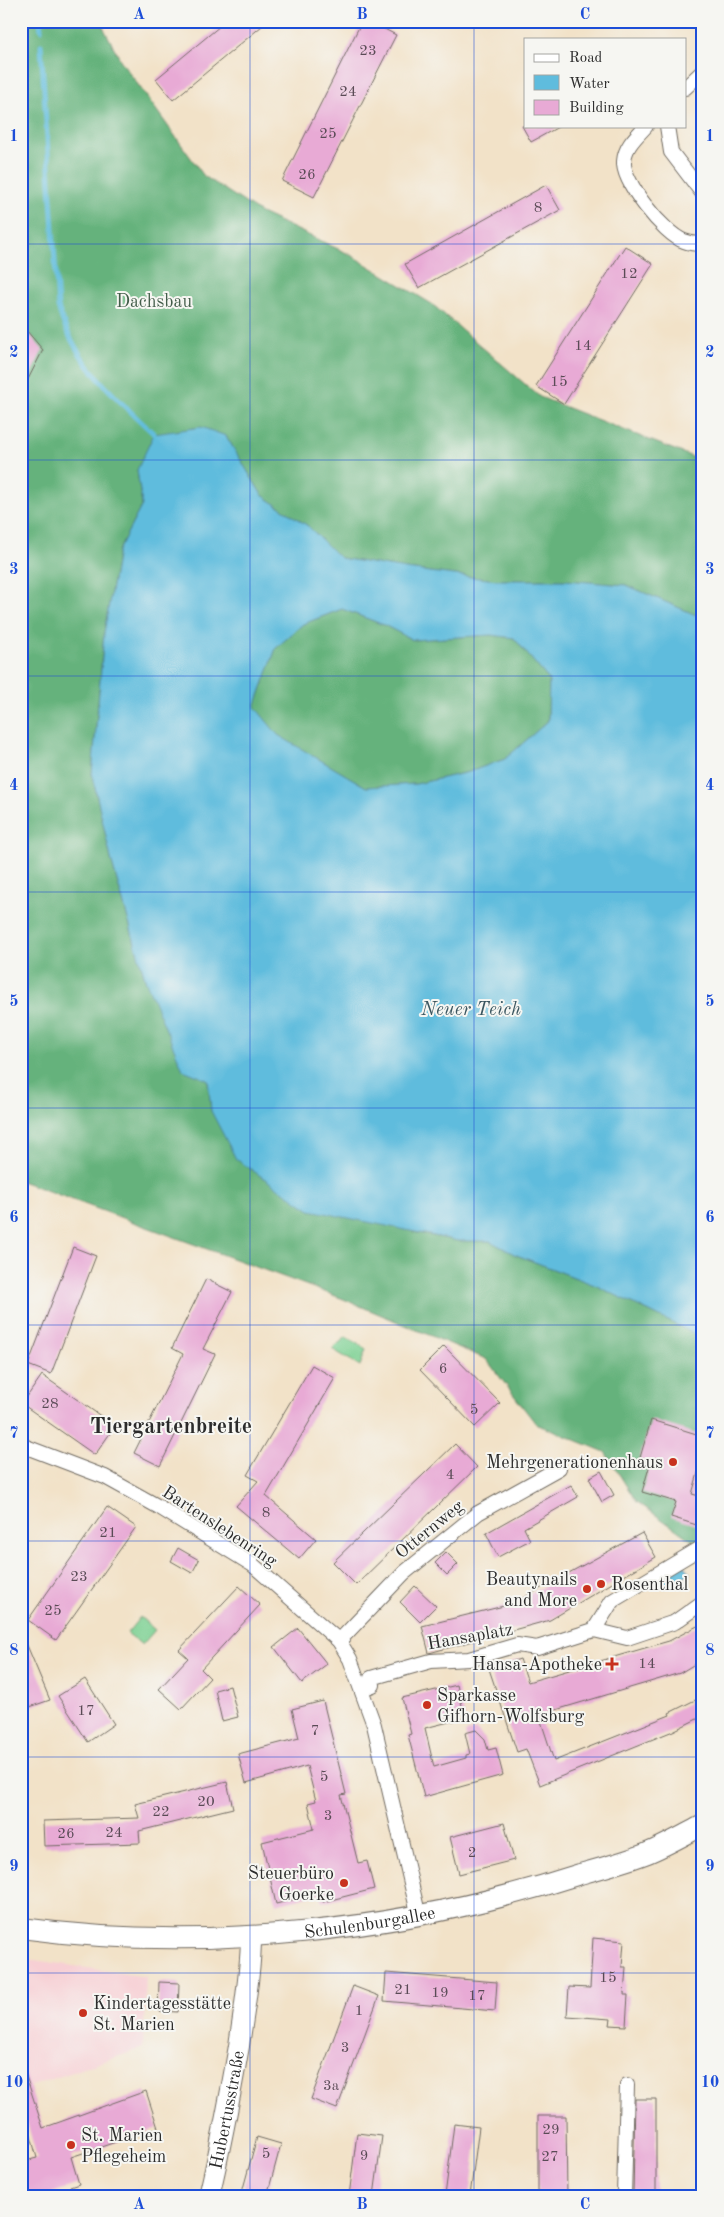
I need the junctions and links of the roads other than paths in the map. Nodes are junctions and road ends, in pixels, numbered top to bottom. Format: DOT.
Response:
graph roads {
  1 [pos="703,71"];
  2 [pos="686,87"];
  3 [pos="644,128"];
  4 [pos="667,128"];
  5 [pos="703,194"];
  6 [pos="703,244"];
  7 [pos="21,1445"];
  8 [pos="559,1468"];
  9 [pos="699,1549"];
  10 [pos="703,1602"];
  11 [pos="594,1630"];
  12 [pos="339,1641"];
  13 [pos="362,1689"];
  14 [pos="703,1825"];
  15 [pos="419,1916"];
  16 [pos="21,1928"];
  17 [pos="251,1936"];
  18 [pos="627,2085"];
  19 [pos="209,2196"];
  20 [pos="624,2196"];
  1 -- 2 [label="street"];
  3 -- 6 [label="street"];
  4 -- 5 [label="street"];
  7 -- 12 [label="street, Bartenslebenring"];
  8 -- 12 [label="street, Otternweg"];
  9 -- 11 [label="street"];
  10 -- 11 [label="street"];
  11 -- 13 [label="street, Hansaplatz"];
  12 -- 13 [label="street, Bartenslebenring"];
  13 -- 15 [label="street, Bartenslebenring"];
  14 -- 15 [label="street, Schulenburgallee"];
  15 -- 17 [label="street, Schulenburgallee"];
  16 -- 17 [label="street, Schulenburgallee"];
  17 -- 19 [label="street, Hubertusstraße"];
  18 -- 20 [label="street"];
}
